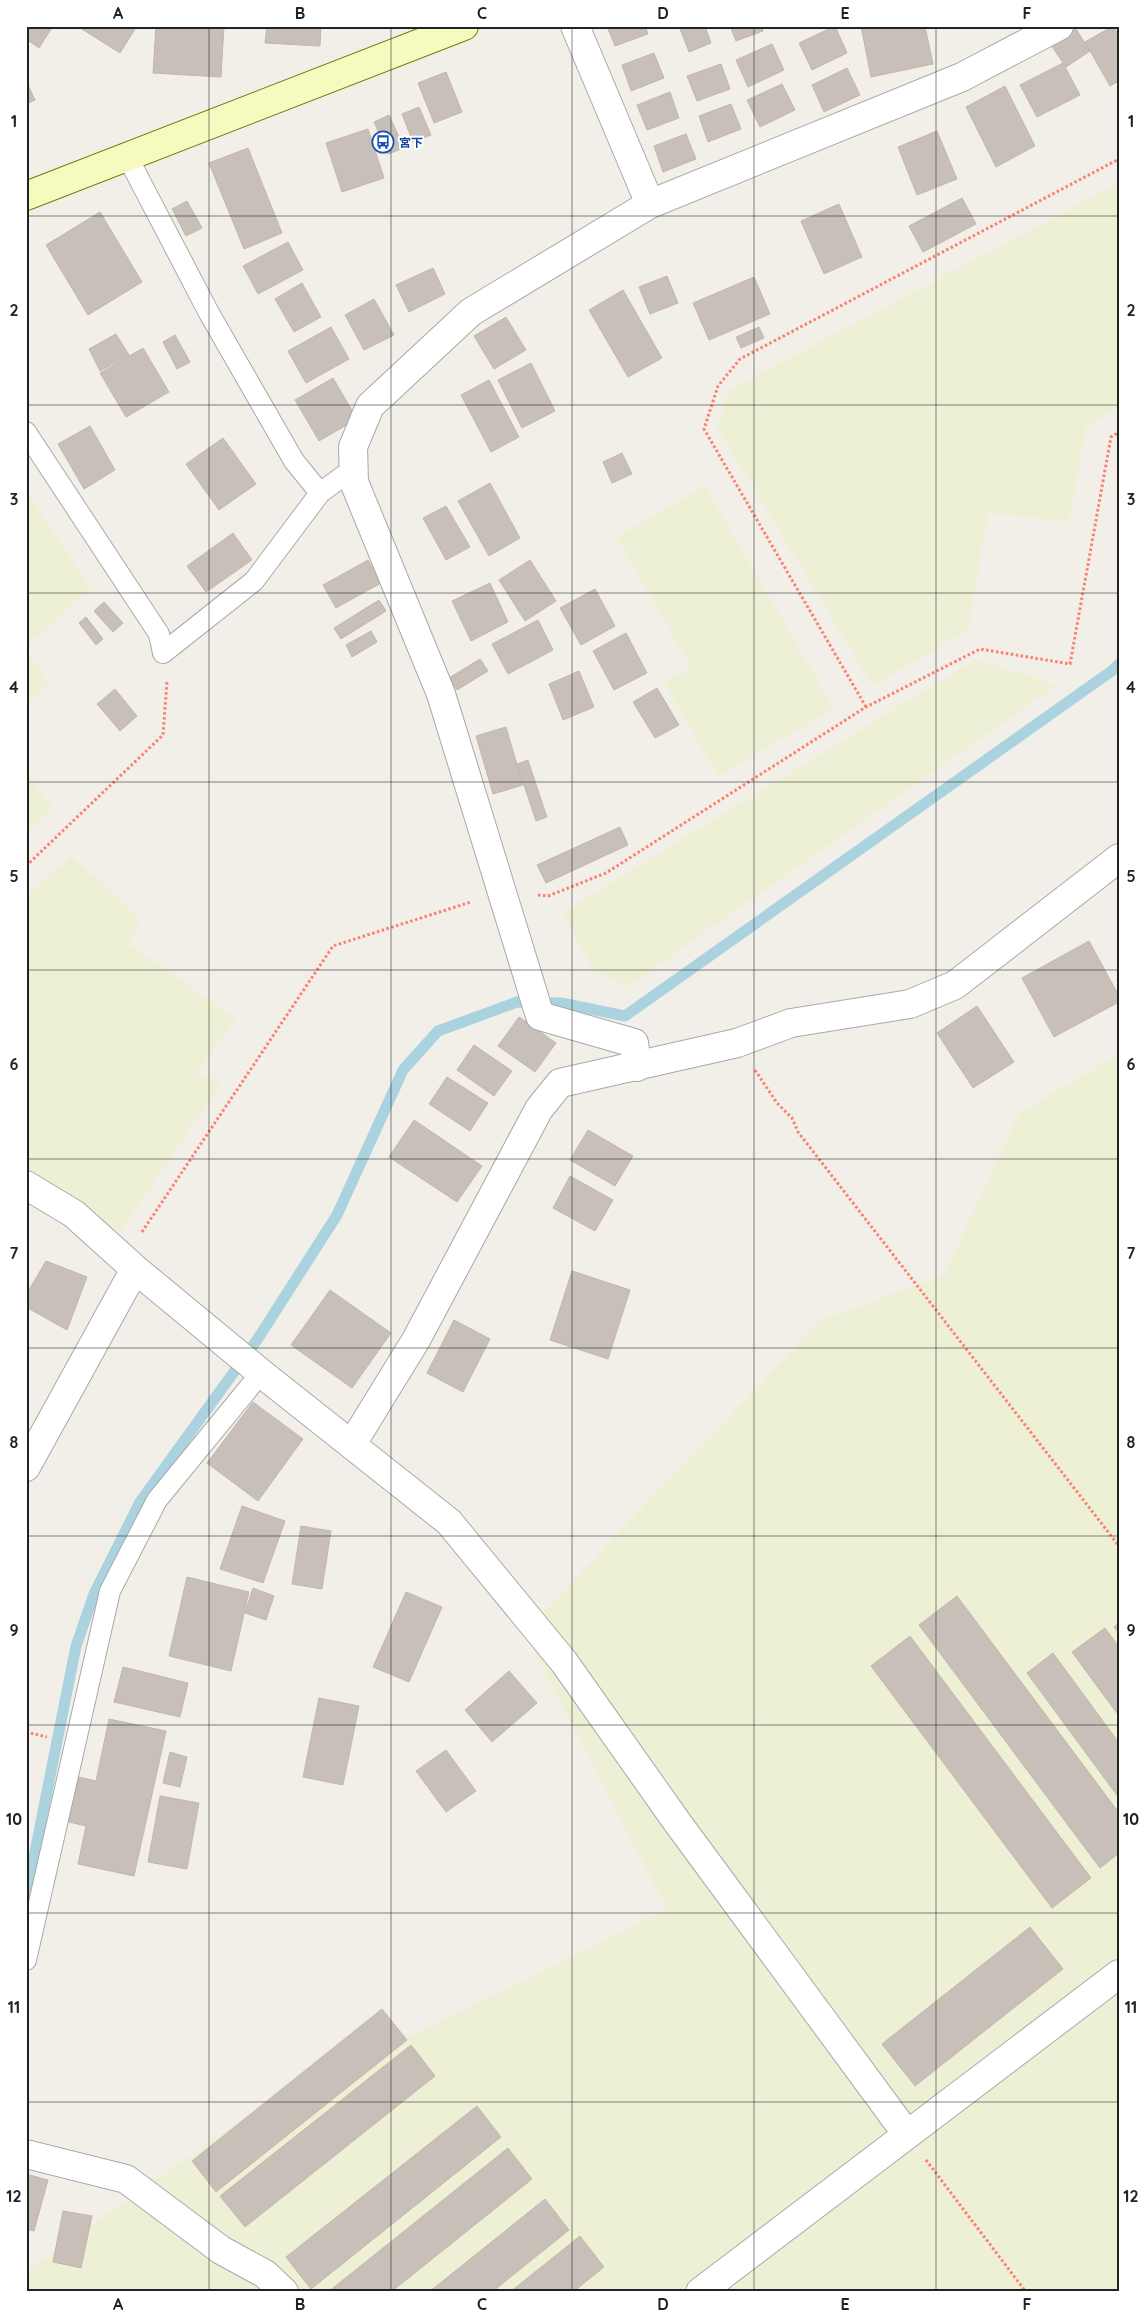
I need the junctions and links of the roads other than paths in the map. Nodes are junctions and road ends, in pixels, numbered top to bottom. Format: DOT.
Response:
graph roads {
  1 [pos="464,26"];
  2 [pos="575,26"];
  3 [pos="1059,26"];
  4 [pos="128,158"];
  5 [pos="26,196"];
  6 [pos="650,204"];
  7 [pos="26,432"];
  8 [pos="354,468"];
  9 [pos="320,493"];
  10 [pos="1119,858"];
  11 [pos="637,1067"];
  12 [pos="26,1185"];
  13 [pos="129,1264"];
  14 [pos="261,1373"];
  15 [pos="352,1444"];
  16 [pos="26,1467"];
  17 [pos="26,1960"];
  18 [pos="1119,1974"];
  19 [pos="906,2133"];
  20 [pos="26,2154"];
  21 [pos="284,2292"];
  22 [pos="700,2292"];
  1 -- 4 [label="street"];
  2 -- 6 [label="street"];
  3 -- 6 [label="street"];
  4 -- 5 [label="street"];
  4 -- 9 [label="lane"];
  6 -- 8 [label="street"];
  7 -- 9 [label="lane"];
  8 -- 9 [label="lane"];
  8 -- 11 [label="street"];
  10 -- 11 [label="street"];
  11 -- 15 [label="street"];
  12 -- 13 [label="street"];
  13 -- 14 [label="street"];
  13 -- 16 [label="street"];
  14 -- 15 [label="street"];
  14 -- 17 [label="lane"];
  15 -- 19 [label="street"];
  18 -- 19 [label="street"];
  19 -- 22 [label="street"];
  20 -- 21 [label="street"];
}
